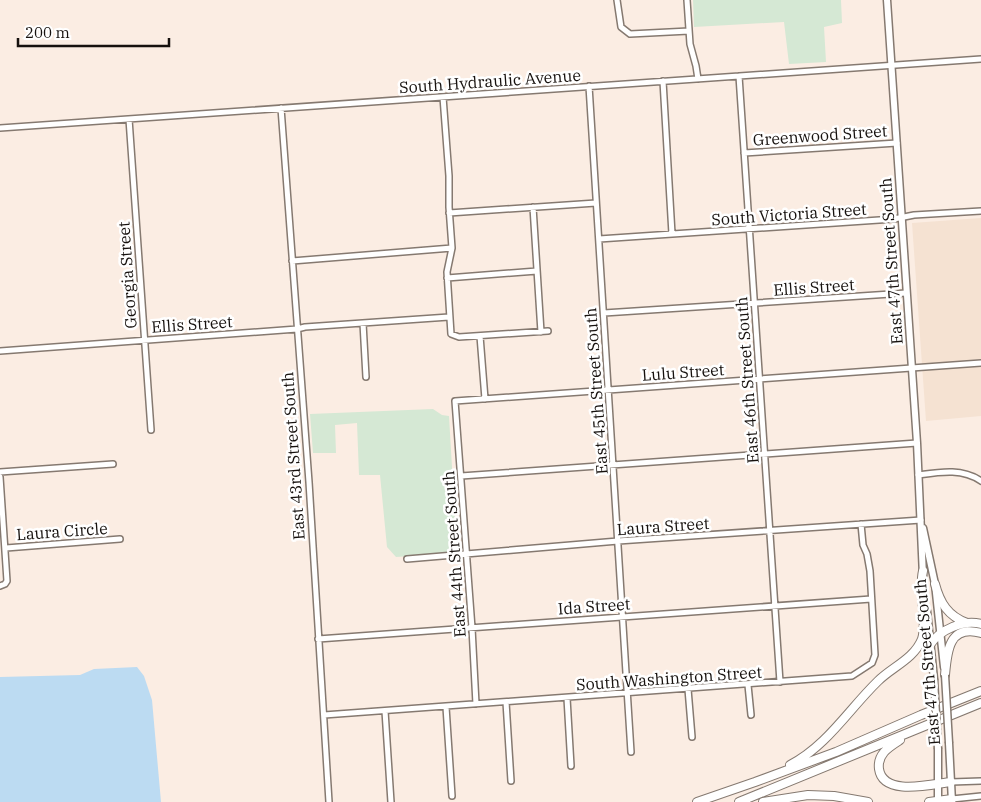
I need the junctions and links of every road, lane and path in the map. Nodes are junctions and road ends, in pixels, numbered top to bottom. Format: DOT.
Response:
graph roads {
  1 [pos="617,0"];
  2 [pos="686,0"];
  3 [pos="887,0"];
  4 [pos="689,32"];
  5 [pos="981,59"];
  6 [pos="891,65"];
  7 [pos="739,76"];
  8 [pos="698,79"];
  9 [pos="663,81"];
  10 [pos="589,86"];
  11 [pos="443,98"];
  12 [pos="281,108"];
  13 [pos="128,119"];
  14 [pos="0,128"];
  15 [pos="896,143"];
  16 [pos="744,153"];
  17 [pos="596,203"];
  18 [pos="533,208"];
  19 [pos="981,211"];
  20 [pos="449,213"];
  21 [pos="901,217"];
  22 [pos="750,229"];
  23 [pos="672,234"];
  24 [pos="599,239"];
  25 [pos="452,248"];
  26 [pos="292,261"];
  27 [pos="538,271"];
  28 [pos="447,278"];
  29 [pos="906,293"];
  30 [pos="755,303"];
  31 [pos="604,313"];
  32 [pos="449,316"];
  33 [pos="363,323"];
  34 [pos="297,330"];
  35 [pos="548,331"];
  36 [pos="541,332"];
  37 [pos="480,336"];
  38 [pos="144,340"];
  39 [pos="0,351"];
  40 [pos="981,363"];
  41 [pos="912,368"];
  42 [pos="366,377"];
  43 [pos="760,379"];
  44 [pos="609,390"];
  45 [pos="484,399"];
  46 [pos="455,401"];
  47 [pos="151,430"];
  48 [pos="917,443"];
  49 [pos="765,455"];
  50 [pos="113,464"];
  51 [pos="614,466"];
  52 [pos="0,472"];
  53 [pos="918,475"];
  54 [pos="461,476"];
  55 [pos="0,477"];
  56 [pos="981,481"];
  57 [pos="921,520"];
  58 [pos="861,524"];
  59 [pos="770,531"];
  60 [pos="120,539"];
  61 [pos="618,541"];
  62 [pos="6,548"];
  63 [pos="467,554"];
  64 [pos="407,559"];
  65 [pos="923,571"];
  66 [pos="935,584"];
  67 [pos="2,585"];
  68 [pos="871,598"];
  69 [pos="775,606"];
  70 [pos="623,617"];
  71 [pos="967,623"];
  72 [pos="981,624"];
  73 [pos="472,628"];
  74 [pos="940,633"];
  75 [pos="981,634"];
  76 [pos="318,639"];
  77 [pos="930,645"];
  78 [pos="945,675"];
  79 [pos="780,682"];
  80 [pos="748,684"];
  81 [pos="981,685"];
  82 [pos="688,689"];
  83 [pos="981,691"];
  84 [pos="628,693"];
  85 [pos="567,698"];
  86 [pos="958,701"];
  87 [pos="506,702"];
  88 [pos="981,703"];
  89 [pos="476,704"];
  90 [pos="446,707"];
  91 [pos="385,711"];
  92 [pos="324,715"];
  93 [pos="751,715"];
  94 [pos="909,732"];
  95 [pos="692,737"];
  96 [pos="631,752"];
  97 [pos="571,766"];
  98 [pos="511,781"];
  99 [pos="981,781"];
  100 [pos="755,782"];
  101 [pos="951,782"];
  102 [pos="938,784"];
  103 [pos="452,796"];
  104 [pos="981,796"];
  105 [pos="938,801"];
  106 [pos="952,801"];
  107 [pos="328,802"];
  108 [pos="391,802"];
  109 [pos="697,802"];
  110 [pos="739,802"];
  111 [pos="764,802"];
  112 [pos="868,802"];
  113 [pos="929,802"];
  1 -- 4 [label="street"];
  2 -- 4 [label="street"];
  3 -- 6 [label="main road, East 47th Street South"];
  4 -- 8 [label="street"];
  5 -- 6 [label="street, South Hydraulic Avenue"];
  6 -- 7 [label="street, South Hydraulic Avenue"];
  6 -- 15 [label="main road, East 47th Street South"];
  7 -- 8 [label="street, South Hydraulic Avenue"];
  7 -- 16 [label="street, East 46th Street South"];
  8 -- 9 [label="street, South Hydraulic Avenue"];
  9 -- 10 [label="street, South Hydraulic Avenue"];
  9 -- 23 [label="street"];
  10 -- 11 [label="street, South Hydraulic Avenue"];
  10 -- 17 [label="street, East 45th Street South"];
  11 -- 12 [label="street, South Hydraulic Avenue"];
  11 -- 20 [label="street"];
  12 -- 13 [label="street, South Hydraulic Avenue"];
  12 -- 26 [label="street, East 43rd Street South"];
  13 -- 14 [label="street, South Hydraulic Avenue"];
  13 -- 38 [label="street, Georgia Street"];
  15 -- 16 [label="street, Greenwood Street"];
  15 -- 21 [label="main road, East 47th Street South"];
  16 -- 22 [label="street, East 46th Street South"];
  17 -- 18 [label="street"];
  17 -- 24 [label="street, East 45th Street South"];
  18 -- 20 [label="street"];
  18 -- 27 [label="street"];
  19 -- 21 [label="street, South Victoria Street"];
  20 -- 25 [label="street"];
  21 -- 22 [label="street, South Victoria Street"];
  21 -- 29 [label="main road, East 47th Street South"];
  22 -- 23 [label="street, South Victoria Street"];
  22 -- 30 [label="street, East 46th Street South"];
  23 -- 24 [label="street, South Victoria Street"];
  24 -- 31 [label="street, East 45th Street South"];
  25 -- 26 [label="street"];
  25 -- 28 [label="street"];
  26 -- 34 [label="street, East 43rd Street South"];
  27 -- 28 [label="street"];
  27 -- 36 [label="street"];
  28 -- 32 [label="street"];
  29 -- 30 [label="street, Ellis Street"];
  29 -- 41 [label="main road, East 47th Street South"];
  30 -- 31 [label="street, Ellis Street"];
  30 -- 43 [label="street, East 46th Street South"];
  31 -- 44 [label="street, East 45th Street South"];
  32 -- 33 [label="street, Ellis Street"];
  32 -- 37 [label="street"];
  33 -- 34 [label="street, Ellis Street"];
  33 -- 42 [label="street"];
  34 -- 38 [label="street, Ellis Street"];
  34 -- 76 [label="street, East 43rd Street South"];
  35 -- 36 [label="street"];
  36 -- 37 [label="street"];
  37 -- 45 [label="street"];
  38 -- 39 [label="street, Ellis Street"];
  38 -- 47 [label="street, Georgia Street"];
  40 -- 41 [label="street, Lulu Street"];
  41 -- 43 [label="street, Lulu Street"];
  41 -- 48 [label="main road, East 47th Street South"];
  43 -- 44 [label="street, Lulu Street"];
  43 -- 49 [label="street, East 46th Street South"];
  44 -- 45 [label="street, Lulu Street"];
  44 -- 51 [label="street, East 45th Street South"];
  45 -- 46 [label="street, Lulu Street"];
  46 -- 54 [label="street, East 44th Street South"];
  48 -- 49 [label="street"];
  48 -- 53 [label="main road, East 47th Street South"];
  49 -- 51 [label="street"];
  49 -- 59 [label="street, East 46th Street South"];
  50 -- 52 [label="street"];
  51 -- 54 [label="street"];
  51 -- 61 [label="street, East 45th Street South"];
  53 -- 56 [label="street"];
  53 -- 57 [label="main road, East 47th Street South"];
  54 -- 63 [label="street, East 44th Street South"];
  55 -- 62 [label="street"];
  57 -- 58 [label="street, Laura Street"];
  57 -- 65 [label="main road, East 47th Street South"];
  57 -- 66 [label="main road, East 47th Street South"];
  58 -- 59 [label="street, Laura Street"];
  58 -- 68 [label="street, South Washington Street"];
  59 -- 61 [label="street, Laura Street"];
  59 -- 69 [label="street, East 46th Street South"];
  60 -- 62 [label="street, Laura Circle"];
  61 -- 63 [label="street, Laura Street"];
  61 -- 70 [label="street, East 45th Street South"];
  62 -- 67 [label="street"];
  63 -- 64 [label="street, Laura Street"];
  63 -- 73 [label="street, East 44th Street South"];
  65 -- 77 [label="main road, East 47th Street South"];
  65 -- 100 [label="highway"];
  66 -- 71 [label="highway"];
  66 -- 74 [label="main road, East 47th Street South"];
  68 -- 69 [label="street, Ida Street"];
  68 -- 79 [label="street, South Washington Street"];
  69 -- 70 [label="street, Ida Street"];
  69 -- 79 [label="street, East 46th Street South"];
  70 -- 73 [label="street, Ida Street"];
  70 -- 84 [label="street, East 45th Street South"];
  71 -- 72 [label="highway"];
  71 -- 74 [label="highway"];
  73 -- 76 [label="street, Ida Street"];
  73 -- 89 [label="street, East 44th Street South"];
  74 -- 77 [label="highway"];
  74 -- 78 [label="main road, East 47th Street South"];
  75 -- 78 [label="highway"];
  76 -- 92 [label="street, East 43rd Street South"];
  77 -- 102 [label="main road, East 47th Street South, bridge"];
  78 -- 101 [label="main road, East 47th Street South, bridge"];
  79 -- 80 [label="street, South Washington Street"];
  80 -- 82 [label="street, South Washington Street"];
  80 -- 93 [label="street"];
  81 -- 86 [label="highway"];
  82 -- 84 [label="street, South Washington Street"];
  82 -- 95 [label="street"];
  83 -- 86 [label="highway"];
  84 -- 85 [label="street, South Washington Street"];
  84 -- 96 [label="street, East 45th Street South"];
  85 -- 87 [label="street, South Washington Street"];
  85 -- 97 [label="street"];
  86 -- 100 [label="highway"];
  87 -- 89 [label="street, South Washington Street"];
  87 -- 98 [label="street"];
  88 -- 94 [label="highway"];
  89 -- 90 [label="street, South Washington Street"];
  90 -- 91 [label="street, South Washington Street"];
  90 -- 103 [label="street"];
  91 -- 92 [label="street, South Washington Street"];
  91 -- 108 [label="street"];
  92 -- 107 [label="street, East 43rd Street South"];
  94 -- 102 [label="highway"];
  94 -- 110 [label="highway"];
  99 -- 101 [label="street"];
  100 -- 109 [label="highway"];
  101 -- 102 [label="highway"];
  101 -- 106 [label="main road, East 47th Street South"];
  102 -- 105 [label="main road, East 47th Street South"];
  104 -- 106 [label="street"];
  105 -- 106 [label="highway"];
  105 -- 113 [label="highway"];
  111 -- 112 [label="highway"];
}
